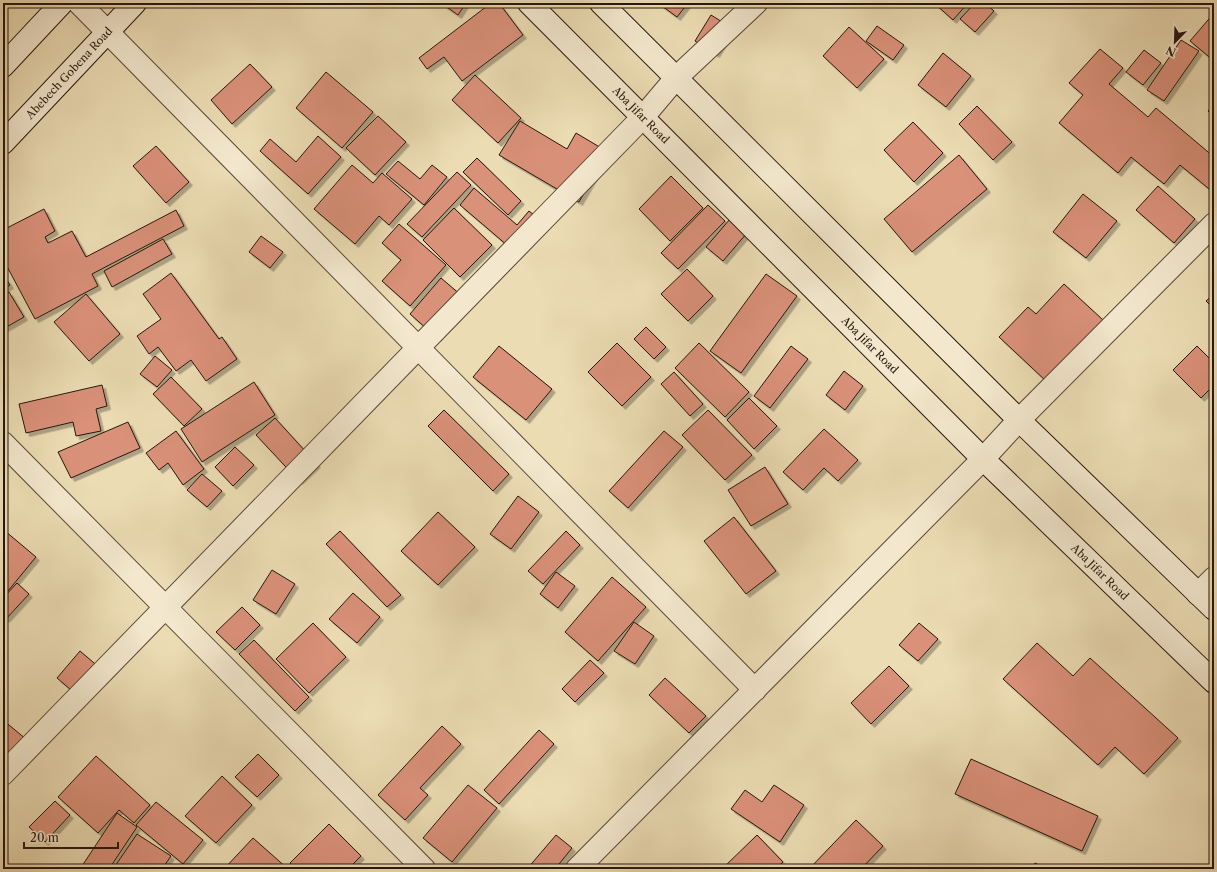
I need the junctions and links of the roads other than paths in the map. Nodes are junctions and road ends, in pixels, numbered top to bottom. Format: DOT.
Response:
graph roads {
  1 [pos="62,3"];
  2 [pos="79,3"];
  3 [pos="135,3"];
  4 [pos="529,3"];
  5 [pos="602,3"];
  6 [pos="756,3"];
  7 [pos="108,32"];
  8 [pos="3,66"];
  9 [pos="676,78"];
  10 [pos="643,117"];
  11 [pos="3,143"];
  12 [pos="1214,224"];
  13 [pos="418,348"];
  14 [pos="1019,420"];
  15 [pos="3,443"];
  16 [pos="983,459"];
  17 [pos="1214,578"];
  18 [pos="1198,594"];
  19 [pos="165,607"];
  20 [pos="1214,609"];
  21 [pos="1214,682"];
  22 [pos="755,690"];
  23 [pos="3,774"];
  24 [pos="424,869"];
  25 [pos="578,869"];
  1 -- 8 [label="street"];
  2 -- 7 [label="street"];
  3 -- 7 [label="street, Abebech Gobena Road"];
  4 -- 10 [label="street, Aba Jifar Road"];
  5 -- 9 [label="street"];
  6 -- 9 [label="street"];
  7 -- 11 [label="street, Abebech Gobena Road"];
  7 -- 13 [label="street"];
  9 -- 10 [label="street"];
  9 -- 14 [label="street"];
  10 -- 13 [label="street"];
  10 -- 16 [label="street, Aba Jifar Road"];
  12 -- 14 [label="street"];
  13 -- 19 [label="street"];
  13 -- 22 [label="street"];
  14 -- 16 [label="street"];
  14 -- 18 [label="street"];
  15 -- 19 [label="street"];
  16 -- 21 [label="street, Aba Jifar Road"];
  16 -- 22 [label="street"];
  17 -- 18 [label="street"];
  18 -- 20 [label="street"];
  19 -- 23 [label="street"];
  19 -- 24 [label="street"];
  22 -- 25 [label="street"];
}
